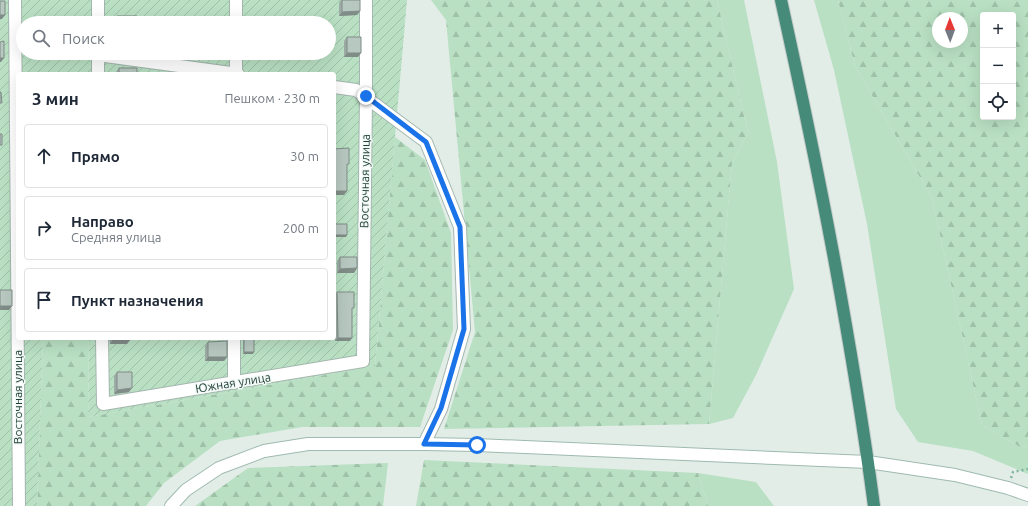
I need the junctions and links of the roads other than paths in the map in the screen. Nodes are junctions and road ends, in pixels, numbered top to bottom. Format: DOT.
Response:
graph roads {
  1 [pos="15,0"];
  2 [pos="98,0"];
  3 [pos="236,0"];
  4 [pos="366,0"];
  5 [pos="781,0"];
  6 [pos="98,16"];
  7 [pos="236,16"];
  8 [pos="98,60"];
  9 [pos="140,60"];
  10 [pos="236,60"];
  11 [pos="98,72"];
  12 [pos="223,72"];
  13 [pos="237,72"];
  14 [pos="336,87"];
  15 [pos="366,96"];
  16 [pos="16,126"];
  17 [pos="18,340"];
  18 [pos="102,340"];
  19 [pos="234,340"];
  20 [pos="363,361"];
  21 [pos="234,383"];
  22 [pos="424,444"];
  23 [pos="868,462"];
  24 [pos="1028,495"];
  25 [pos="19,506"];
  26 [pos="171,506"];
  27 [pos="874,506"];
  1 -- 16 [label="street, Восточная улица"];
  2 -- 6 [label="street"];
  3 -- 7 [label="street"];
  4 -- 15 [label="street, Восточная улица"];
  5 -- 23 [label="highway"];
  8 -- 11 [label="street"];
  9 -- 12 [label="street"];
  10 -- 13 [label="street"];
  14 -- 15 [label="street"];
  15 -- 20 [label="street, Восточная улица"];
  15 -- 22 [label="street"];
  17 -- 25 [label="street, Восточная улица"];
  18 -- 21 [label="street, Южная улица"];
  19 -- 21 [label="street"];
  20 -- 21 [label="street, Южная улица"];
  22 -- 23 [label="street"];
  22 -- 26 [label="street"];
  23 -- 24 [label="street"];
  23 -- 27 [label="highway"];
}
